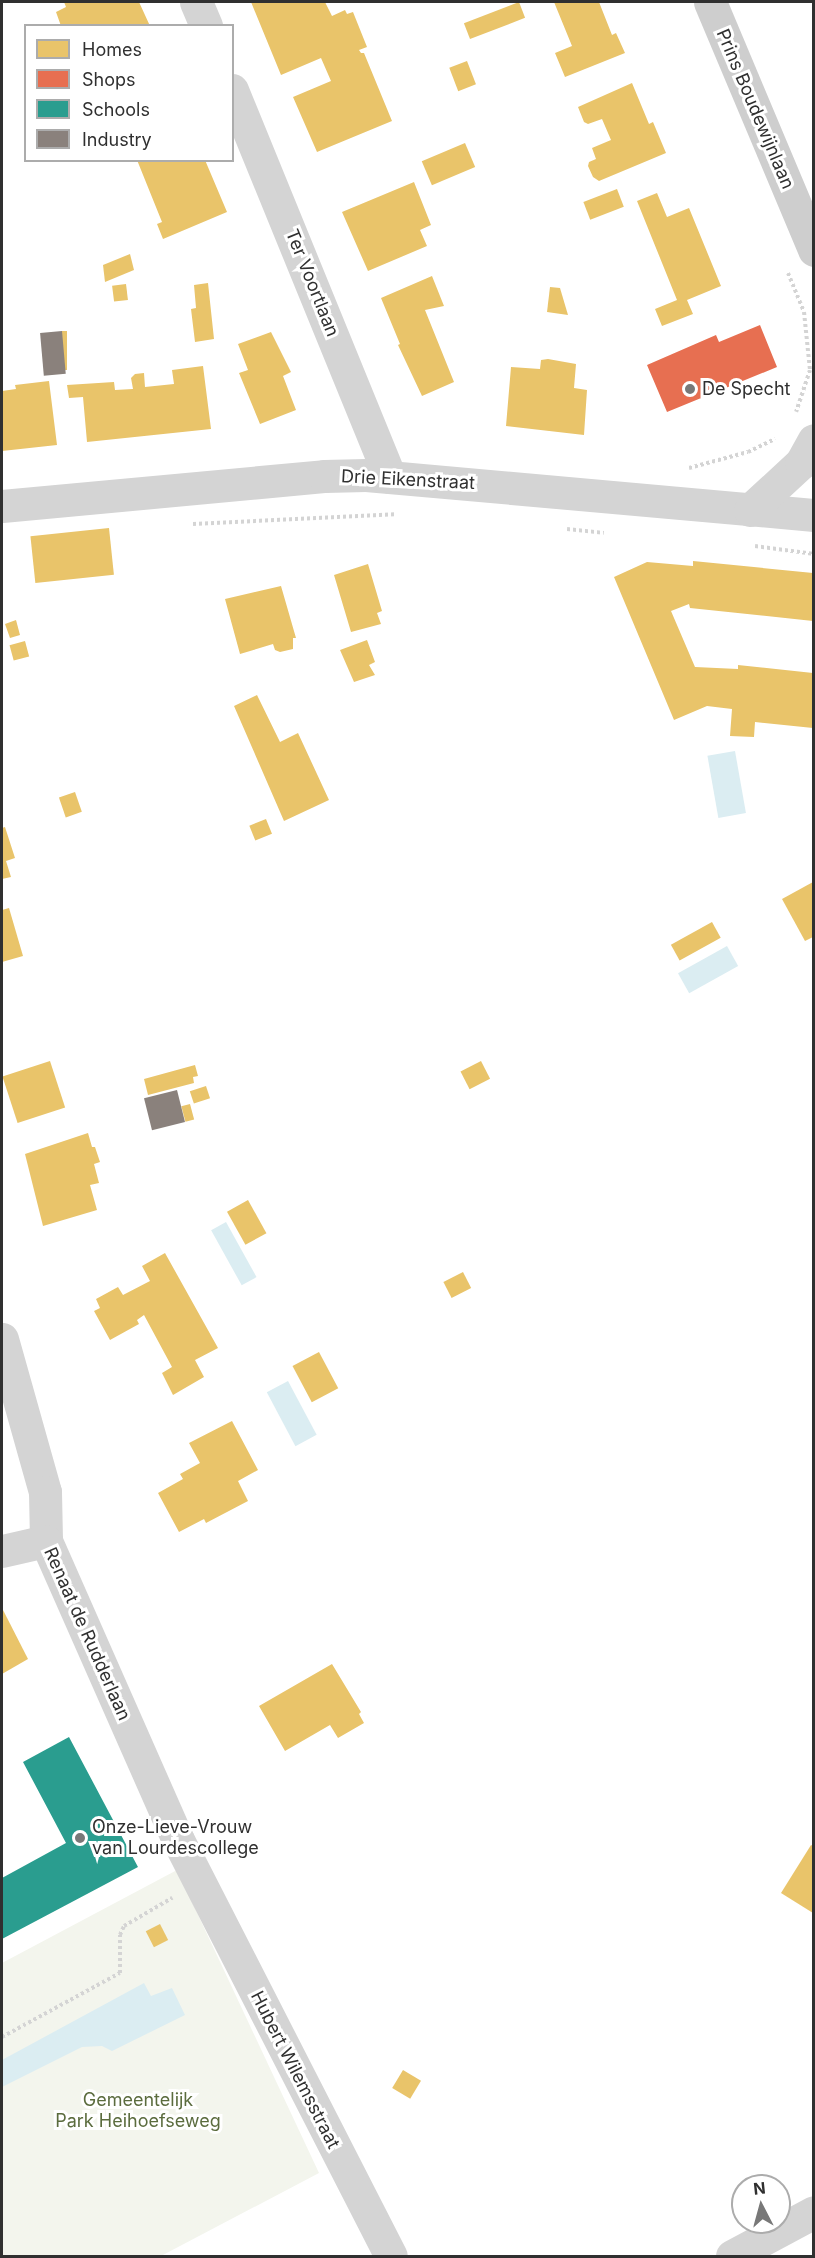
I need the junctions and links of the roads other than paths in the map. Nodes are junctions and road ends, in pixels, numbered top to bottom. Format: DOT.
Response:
graph roads {
  1 [pos="196,2"];
  2 [pos="710,2"];
  3 [pos="205,24"];
  4 [pos="234,95"];
  5 [pos="813,250"];
  6 [pos="803,439"];
  7 [pos="390,477"];
  8 [pos="2,506"];
  9 [pos="750,510"];
  10 [pos="813,515"];
  11 [pos="2,1339"];
  12 [pos="46,1541"];
  13 [pos="2,1551"];
  14 [pos="199,1883"];
  15 [pos="813,2212"];
  16 [pos="391,2256"];
  17 [pos="732,2256"];
  1 -- 3 [label="street"];
  2 -- 5 [label="main road, Prins Boudewijnlaan"];
  4 -- 7 [label="street, Ter Voortlaan"];
  6 -- 9 [label="street"];
  7 -- 8 [label="street, Drie Eikenstraat"];
  7 -- 9 [label="street, Drie Eikenstraat"];
  9 -- 10 [label="street, Drie Eikenstraat"];
  11 -- 12 [label="street, Renaat de Rudderlaan"];
  12 -- 13 [label="street"];
  12 -- 14 [label="street, Renaat de Rudderlaan"];
  14 -- 16 [label="street, Hubert Wilemsstraat"];
  15 -- 17 [label="street"];
}
